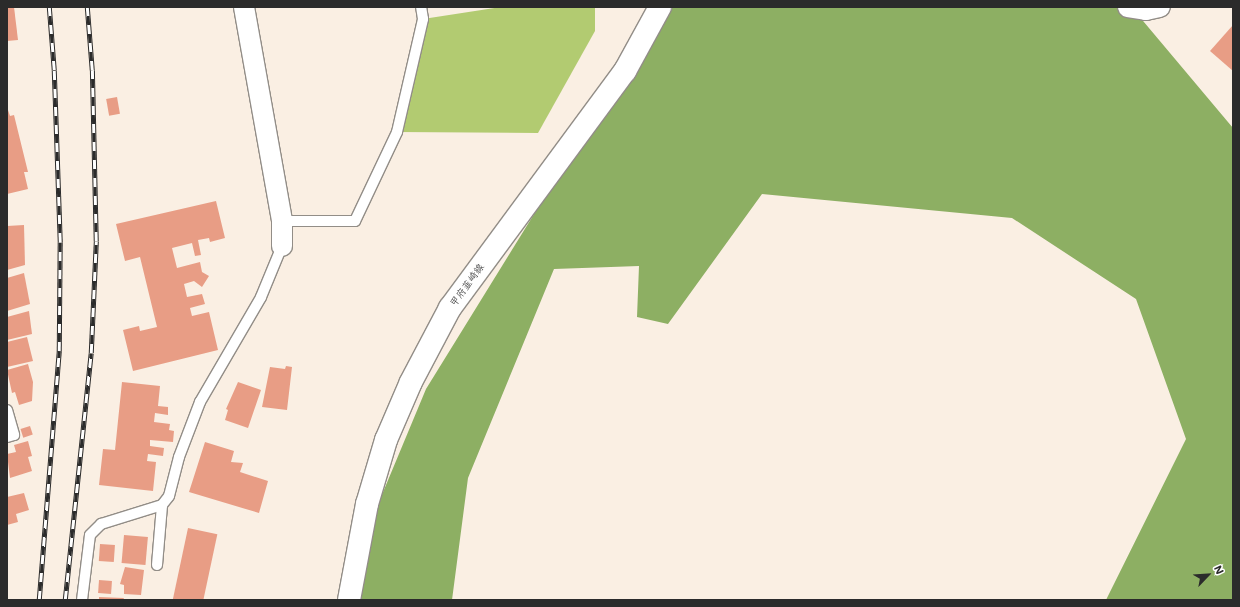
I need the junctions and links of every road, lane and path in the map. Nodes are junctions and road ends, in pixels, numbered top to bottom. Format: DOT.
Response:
graph roads {
  1 [pos="244,7"];
  2 [pos="421,7"];
  3 [pos="660,7"];
  4 [pos="1128,7"];
  5 [pos="1160,7"];
  6 [pos="282,220"];
  7 [pos="282,246"];
  8 [pos="7,410"];
  9 [pos="7,437"];
  10 [pos="162,505"];
  11 [pos="157,565"];
  12 [pos="82,600"];
  13 [pos="349,600"];
  1 -- 6 [label="street"];
  2 -- 6 [label="lane"];
  3 -- 13 [label="main road, 甲府韮崎線"];
  4 -- 5 [label="street"];
  6 -- 7 [label="street"];
  7 -- 10 [label="lane"];
  8 -- 9 [label="lane"];
  10 -- 11 [label="lane"];
  10 -- 12 [label="lane"];
}
